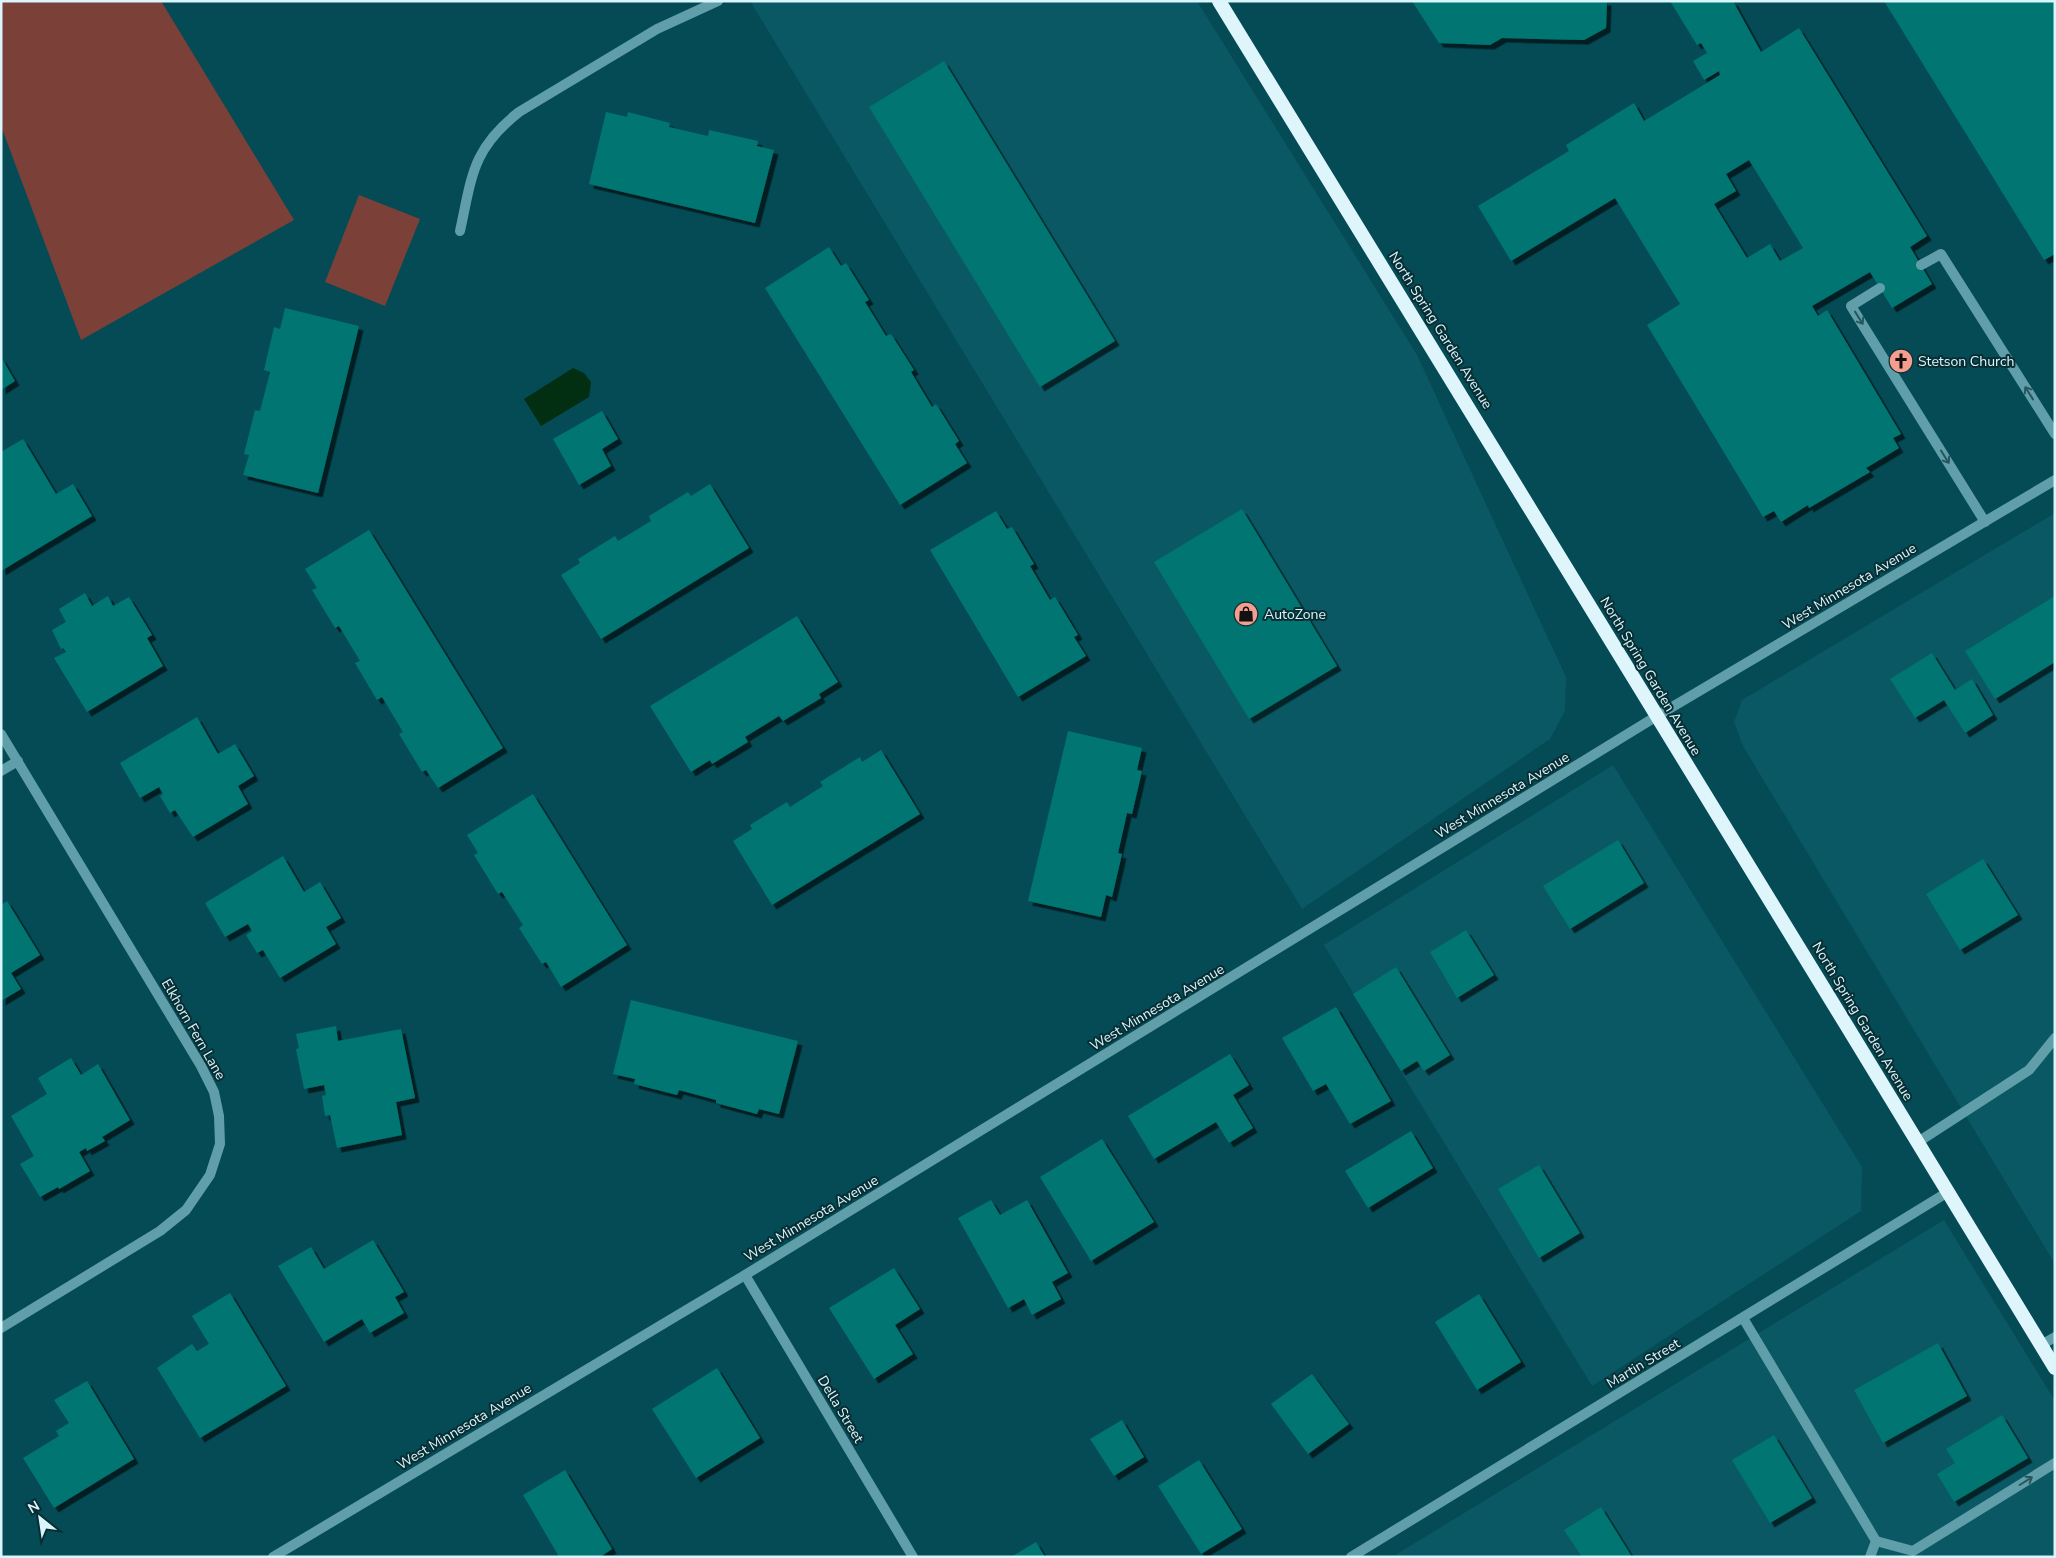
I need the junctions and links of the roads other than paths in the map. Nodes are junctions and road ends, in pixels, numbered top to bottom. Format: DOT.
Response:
graph roads {
  1 [pos="718,1"];
  2 [pos="1219,1"];
  3 [pos="460,231"];
  4 [pos="1921,265"];
  5 [pos="1880,288"];
  6 [pos="2055,434"];
  7 [pos="2055,480"];
  8 [pos="1985,522"];
  9 [pos="1656,716"];
  10 [pos="1,734"];
  11 [pos="18,761"];
  12 [pos="1,771"];
  13 [pos="2055,1038"];
  14 [pos="1918,1142"];
  15 [pos="1948,1192"];
  16 [pos="745,1275"];
  17 [pos="1743,1318"];
  18 [pos="1,1328"];
  19 [pos="2055,1337"];
  20 [pos="2041,1345"];
  21 [pos="2055,1368"];
  22 [pos="2055,1463"];
  23 [pos="1876,1541"];
  24 [pos="273,1557"];
  25 [pos="913,1557"];
  26 [pos="1351,1557"];
  27 [pos="1870,1557"];
  1 -- 3 [label="street"];
  2 -- 9 [label="highway, North Spring Garden Avenue"];
  6 -- 4 [label="street, one-way"];
  5 -- 8 [label="street, one-way"];
  7 -- 8 [label="street, West Minnesota Avenue"];
  8 -- 9 [label="street, West Minnesota Avenue"];
  9 -- 14 [label="highway, North Spring Garden Avenue"];
  9 -- 16 [label="street, West Minnesota Avenue"];
  10 -- 11 [label="street, Elkhorn Fern Lane"];
  11 -- 12 [label="street"];
  11 -- 18 [label="street, Elkhorn Fern Lane"];
  13 -- 14 [label="street"];
  14 -- 15 [label="highway, North Spring Garden Avenue"];
  15 -- 17 [label="street, Martin Street"];
  15 -- 20 [label="highway, North Spring Garden Avenue"];
  16 -- 24 [label="street, West Minnesota Avenue"];
  16 -- 25 [label="street, Della Street"];
  17 -- 23 [label="street"];
  17 -- 26 [label="street, Martin Street"];
  19 -- 20 [label="street"];
  20 -- 21 [label="highway, North Spring Garden Avenue"];
  23 -- 22 [label="street, one-way"];
  23 -- 27 [label="street"];
}
